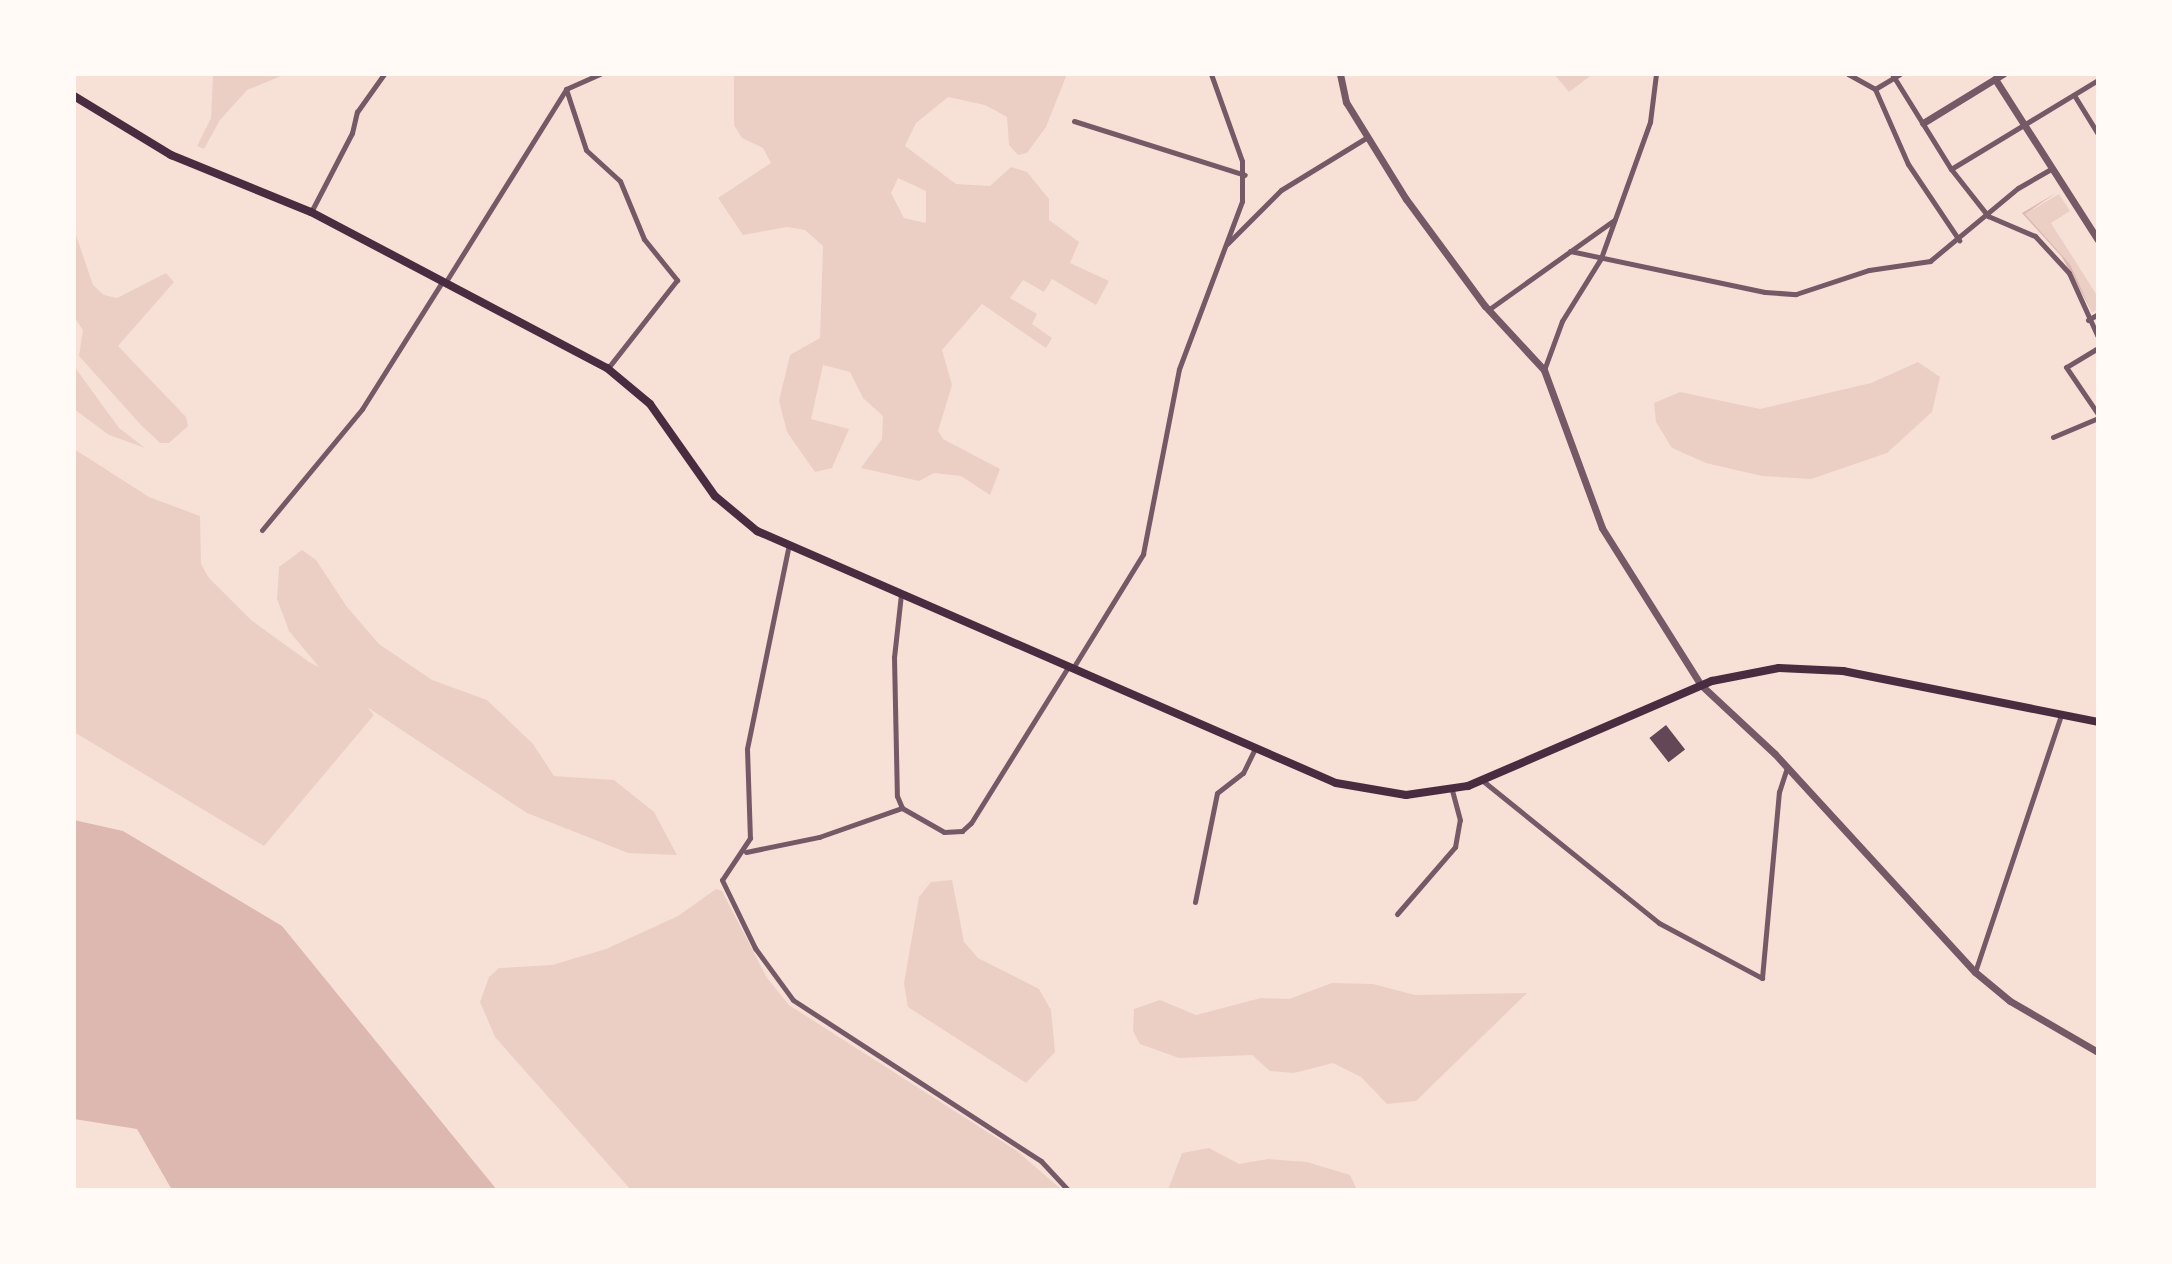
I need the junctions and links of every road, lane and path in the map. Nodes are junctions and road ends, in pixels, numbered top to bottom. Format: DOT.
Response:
graph roads {
  1 [pos="384,74"];
  2 [pos="600,74"];
  3 [pos="1211,74"];
  4 [pos="1340,74"];
  5 [pos="1656,74"];
  6 [pos="1848,74"];
  7 [pos="1895,75"];
  8 [pos="1999,76"];
  9 [pos="2098,80"];
  10 [pos="566,89"];
  11 [pos="1875,89"];
  12 [pos="2074,95"];
  13 [pos="74,96"];
  14 [pos="1074,121"];
  15 [pos="1923,123"];
  16 [pos="2025,124"];
  17 [pos="2098,134"];
  18 [pos="1366,138"];
  19 [pos="2052,168"];
  20 [pos="1951,169"];
  21 [pos="1245,175"];
  22 [pos="311,212"];
  23 [pos="1988,216"];
  24 [pos="1615,219"];
  25 [pos="1959,240"];
  26 [pos="2098,240"];
  27 [pos="1227,245"];
  28 [pos="1570,251"];
  29 [pos="1601,258"];
  30 [pos="443,282"];
  31 [pos="1488,310"];
  32 [pos="2098,314"];
  33 [pos="2088,320"];
  34 [pos="2098,337"];
  35 [pos="2098,348"];
  36 [pos="607,368"];
  37 [pos="1544,370"];
  38 [pos="2098,416"];
  39 [pos="2053,437"];
  40 [pos="262,530"];
  41 [pos="789,544"];
  42 [pos="902,592"];
  43 [pos="1071,667"];
  44 [pos="1701,685"];
  45 [pos="2061,714"];
  46 [pos="2098,722"];
  47 [pos="1255,748"];
  48 [pos="1787,768"];
  49 [pos="1483,781"];
  50 [pos="1452,790"];
  51 [pos="902,808"];
  52 [pos="745,852"];
  53 [pos="1195,902"];
  54 [pos="1397,914"];
  55 [pos="1975,972"];
  56 [pos="2098,1052"];
  57 [pos="1068,1190"];
  1 -- 22 [label="street"];
  2 -- 10 [label="street"];
  3 -- 21 [label="street"];
  4 -- 18 [label="street"];
  5 -- 24 [label="street"];
  6 -- 11 [label="street"];
  7 -- 11 [label="street"];
  7 -- 15 [label="street"];
  8 -- 15 [label="street"];
  8 -- 16 [label="street"];
  9 -- 12 [label="street"];
  10 -- 30 [label="street"];
  10 -- 36 [label="street"];
  11 -- 25 [label="street"];
  12 -- 16 [label="street"];
  12 -- 17 [label="street"];
  13 -- 22 [label="main road"];
  14 -- 21 [label="street"];
  15 -- 20 [label="street"];
  16 -- 19 [label="street"];
  16 -- 20 [label="street"];
  18 -- 27 [label="street"];
  18 -- 31 [label="street"];
  19 -- 23 [label="street"];
  19 -- 26 [label="street"];
  20 -- 23 [label="street"];
  21 -- 27 [label="street"];
  22 -- 30 [label="main road"];
  23 -- 25 [label="street"];
  23 -- 33 [label="street"];
  24 -- 28 [label="street"];
  24 -- 29 [label="street"];
  25 -- 29 [label="street"];
  27 -- 43 [label="street"];
  28 -- 29 [label="street"];
  28 -- 31 [label="street"];
  29 -- 37 [label="street"];
  30 -- 36 [label="main road"];
  30 -- 40 [label="street"];
  31 -- 37 [label="street"];
  32 -- 33 [label="street"];
  33 -- 34 [label="street"];
  35 -- 38 [label="street"];
  36 -- 41 [label="main road"];
  37 -- 44 [label="street"];
  38 -- 39 [label="street"];
  41 -- 42 [label="main road"];
  41 -- 52 [label="street"];
  42 -- 43 [label="main road"];
  42 -- 51 [label="street"];
  43 -- 47 [label="main road"];
  43 -- 51 [label="street"];
  44 -- 45 [label="main road"];
  44 -- 48 [label="street"];
  44 -- 49 [label="main road"];
  45 -- 46 [label="main road"];
  45 -- 55 [label="street"];
  47 -- 50 [label="main road"];
  47 -- 53 [label="street"];
  48 -- 49 [label="street"];
  48 -- 55 [label="street"];
  49 -- 50 [label="main road"];
  50 -- 54 [label="street"];
  51 -- 52 [label="street"];
  52 -- 57 [label="street"];
  55 -- 56 [label="street"];
}
